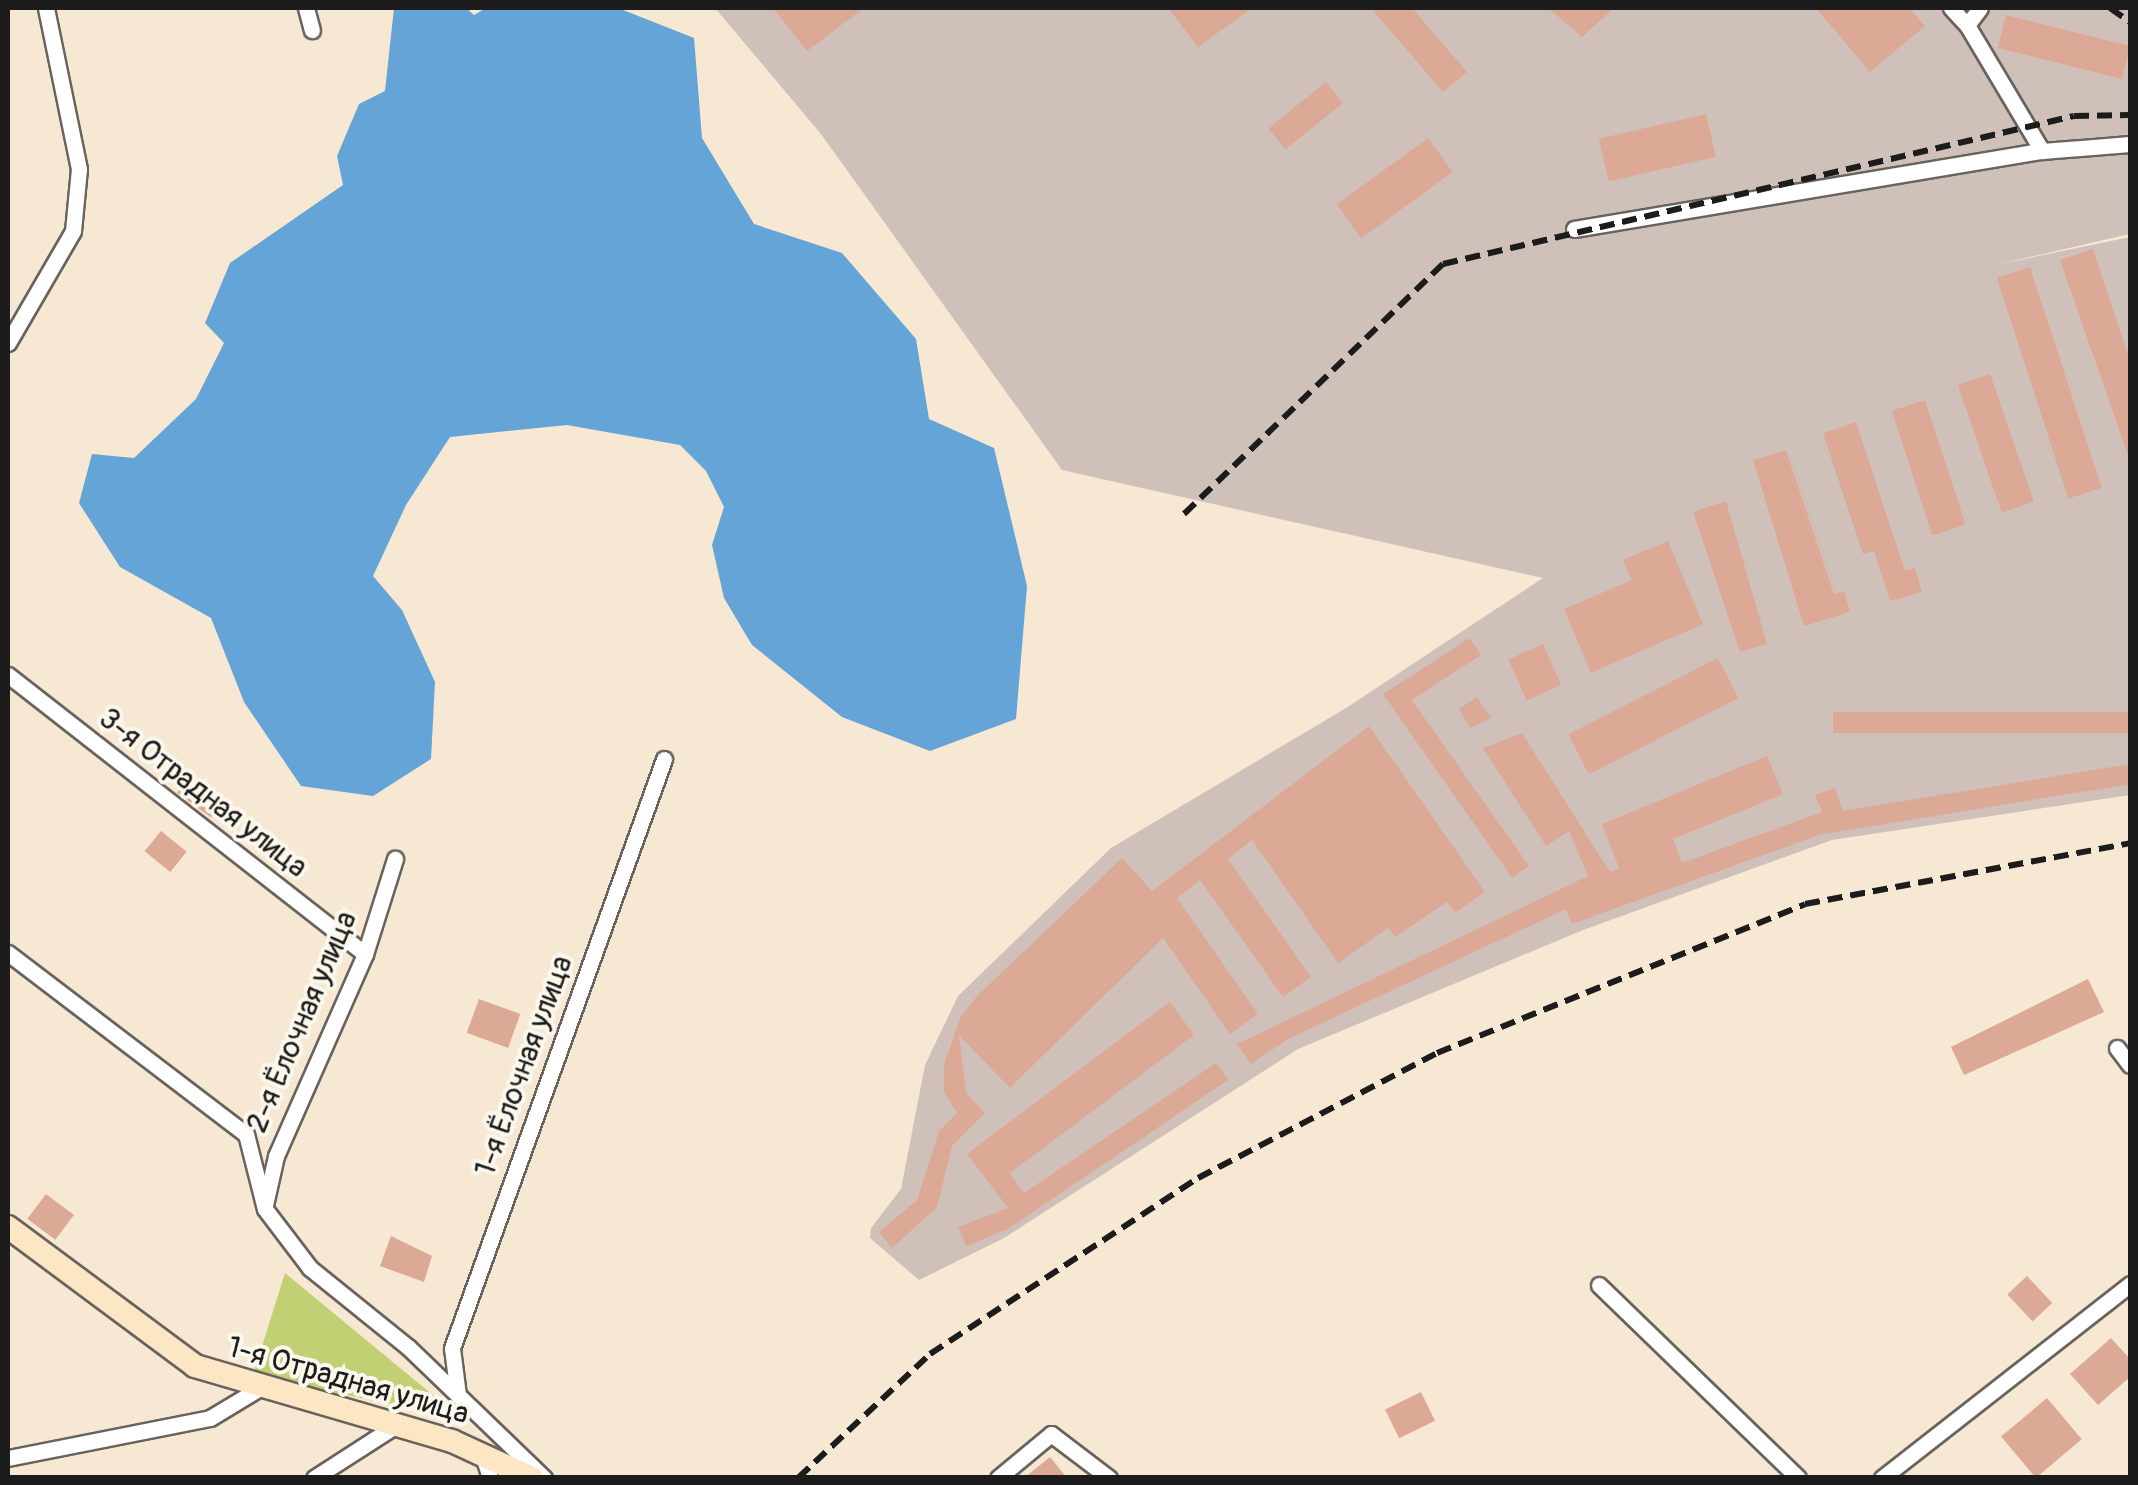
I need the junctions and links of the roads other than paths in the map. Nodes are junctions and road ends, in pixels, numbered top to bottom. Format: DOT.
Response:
graph roads {
  1 [pos="46,8"];
  2 [pos="306,8"];
  3 [pos="1951,8"];
  4 [pos="1980,8"];
  5 [pos="1967,25"];
  6 [pos="312,30"];
  7 [pos="2130,144"];
  8 [pos="2042,151"];
  9 [pos="1574,229"];
  10 [pos="8,343"];
  11 [pos="8,675"];
  12 [pos="664,759"];
  13 [pos="394,858"];
  14 [pos="8,953"];
  15 [pos="365,954"];
  16 [pos="2116,1048"];
  17 [pos="2130,1065"];
  18 [pos="265,1209"];
  19 [pos="8,1228"];
  20 [pos="2130,1284"];
  21 [pos="1599,1285"];
  22 [pos="258,1389"];
  23 [pos="458,1395"];
  24 [pos="393,1427"];
  25 [pos="482,1453"];
  26 [pos="8,1458"];
  27 [pos="314,1478"];
  28 [pos="490,1478"];
  29 [pos="532,1478"];
  30 [pos="544,1478"];
  31 [pos="998,1478"];
  32 [pos="1108,1478"];
  33 [pos="1798,1478"];
  34 [pos="1882,1478"];
  1 -- 10 [label="street"];
  2 -- 6 [label="street"];
  3 -- 5 [label="street"];
  4 -- 5 [label="street"];
  5 -- 8 [label="street"];
  7 -- 8 [label="street"];
  8 -- 9 [label="street"];
  11 -- 15 [label="street, 3-я Отрадная улица"];
  12 -- 23 [label="street, 1-я Ёлочная улица"];
  13 -- 15 [label="street, 2-я Ёлочная улица"];
  14 -- 18 [label="street"];
  15 -- 18 [label="street, 2-я Ёлочная улица"];
  16 -- 17 [label="street"];
  18 -- 23 [label="street"];
  19 -- 22 [label="main road, 1-я Отрадная улица"];
  20 -- 34 [label="street"];
  21 -- 33 [label="street"];
  22 -- 24 [label="main road, 1-я Отрадная улица"];
  22 -- 26 [label="street"];
  23 -- 30 [label="street"];
  24 -- 25 [label="main road, 1-я Отрадная улица"];
  24 -- 27 [label="street"];
  25 -- 28 [label="street"];
  25 -- 29 [label="main road, 1-я Отрадная улица"];
  31 -- 32 [label="street"];
}
